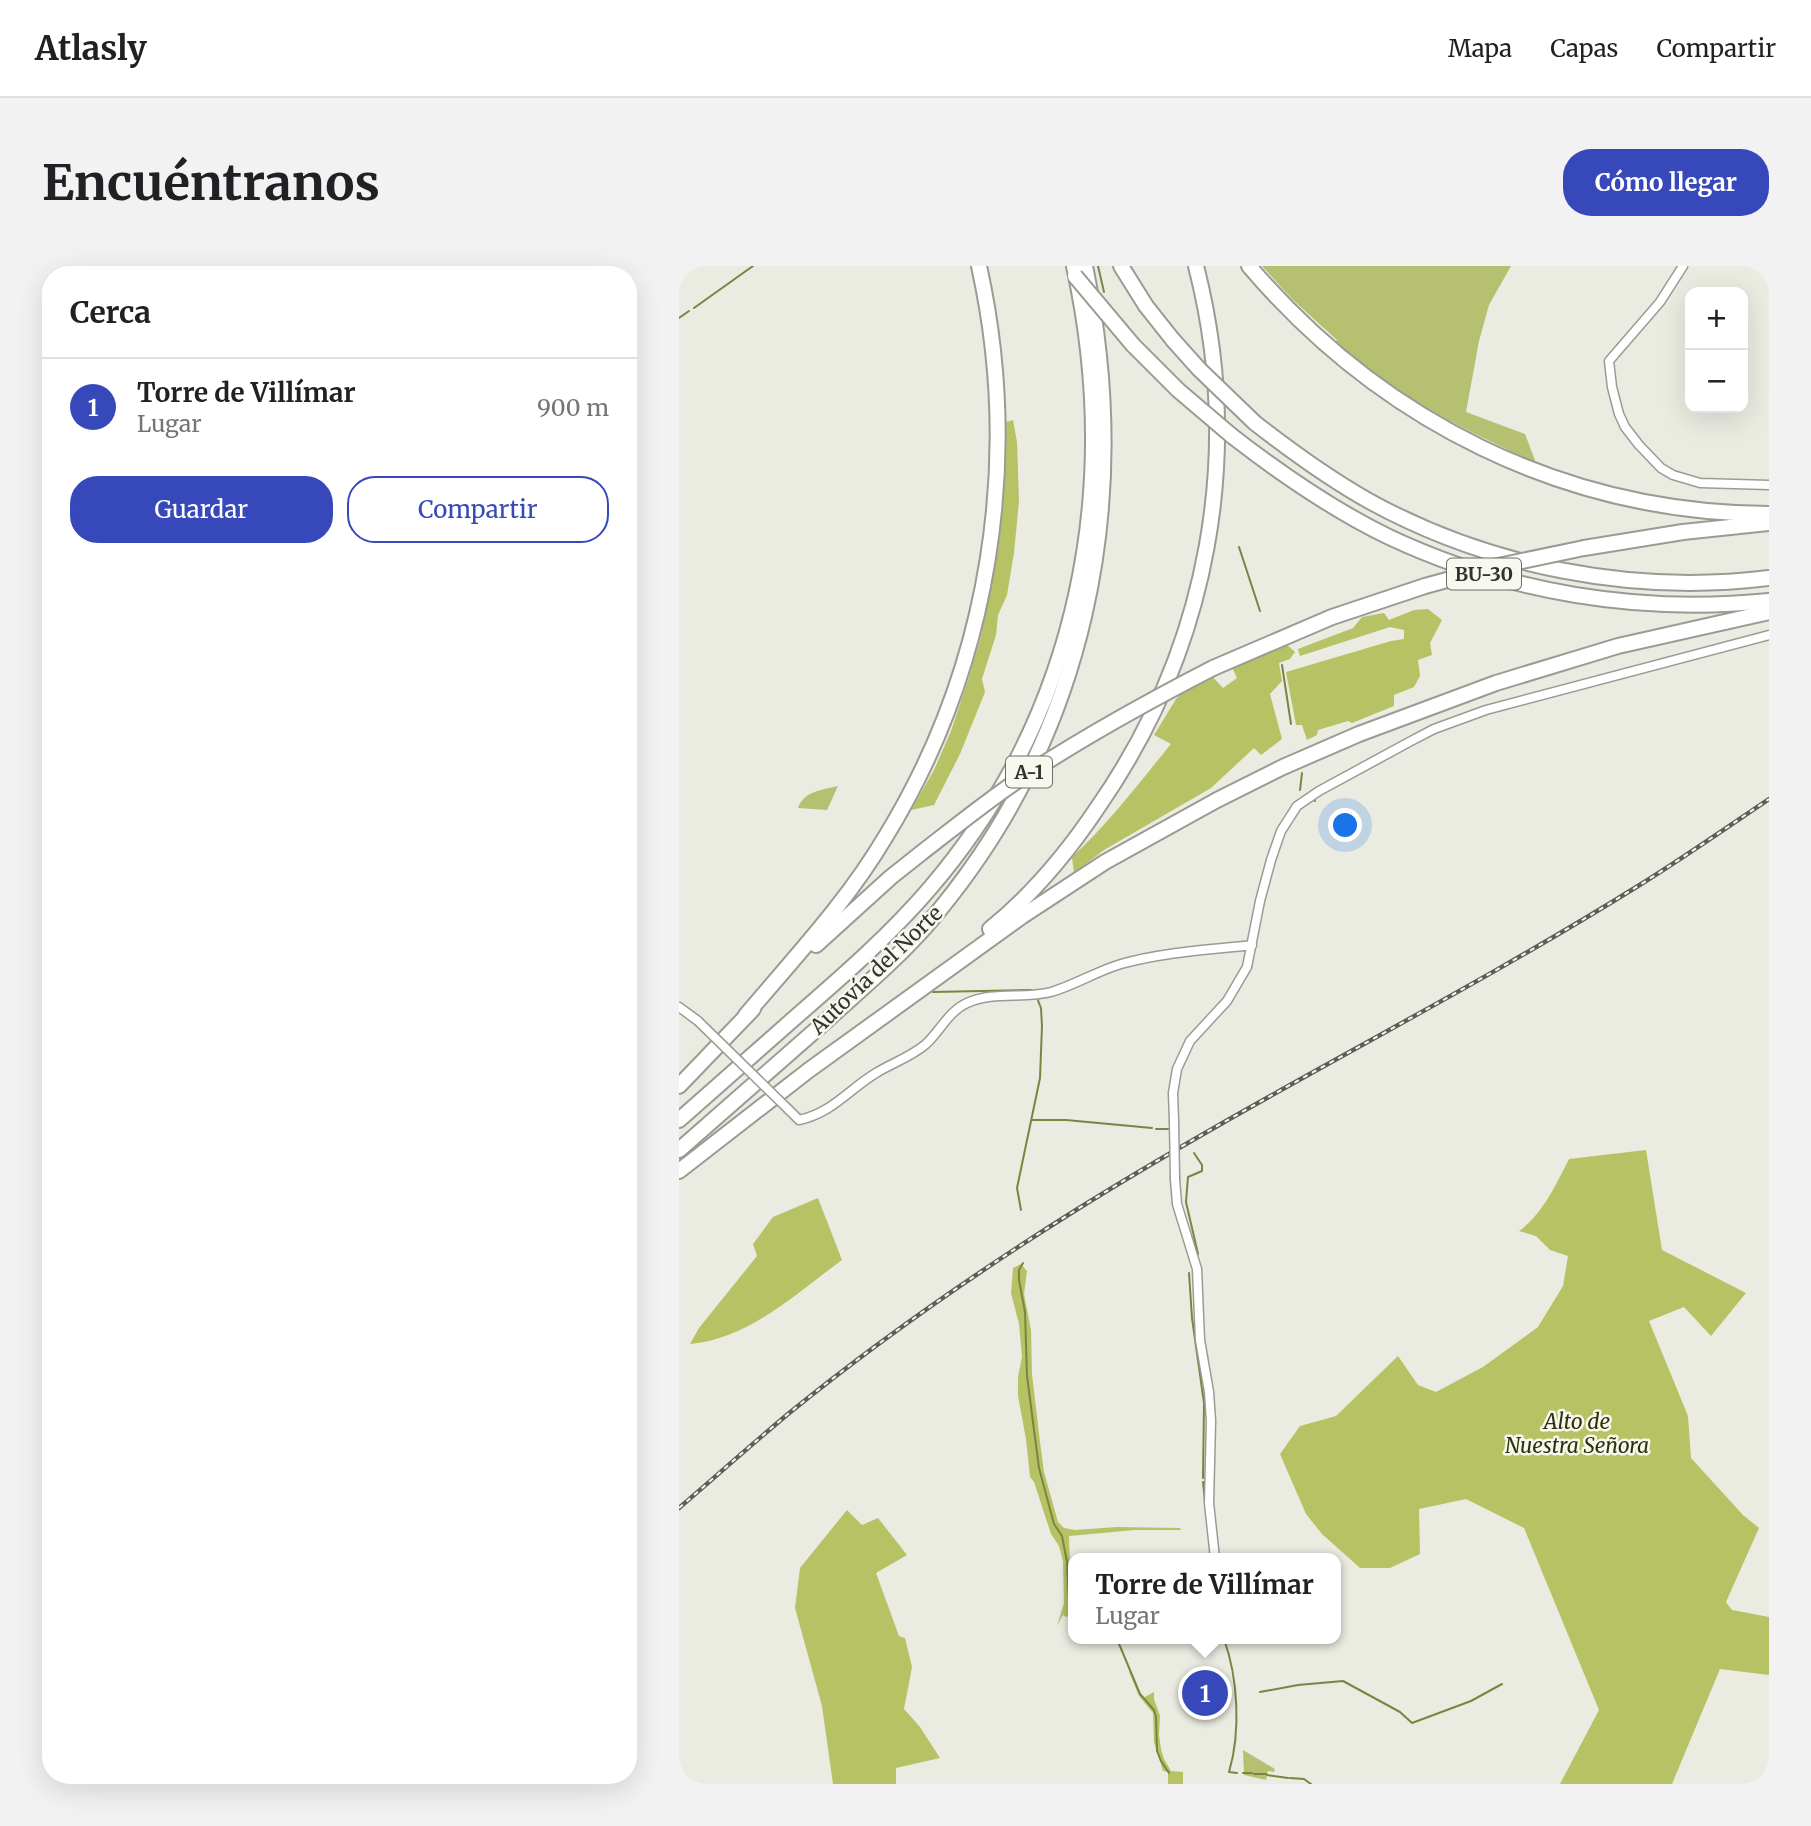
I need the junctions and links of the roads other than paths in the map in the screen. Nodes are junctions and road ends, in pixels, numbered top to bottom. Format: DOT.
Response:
graph roads {
  1 [pos="979,266"];
  2 [pos="1121,266"];
  3 [pos="1196,266"];
  4 [pos="1249,266"];
  5 [pos="1683,266"];
  6 [pos="1074,268"];
  7 [pos="1769,485"];
  8 [pos="1769,514"];
  9 [pos="1769,523"];
  10 [pos="1769,579"];
  11 [pos="1769,601"];
  12 [pos="1769,612"];
  13 [pos="1769,635"];
  14 [pos="1252,944"];
  15 [pos="679,1007"];
  16 [pos="746,1015"];
  17 [pos="809,1070"];
  18 [pos="679,1086"];
  19 [pos="679,1120"];
  20 [pos="679,1150"];
  21 [pos="679,1171"];
  22 [pos="1214,1553"];
  1 -- 16 [label="highway"];
  2 -- 10 [label="highway, BU-30, bridge"];
  3 -- 17 [label="highway"];
  4 -- 8 [label="highway"];
  5 -- 7 [label="street"];
  6 -- 11 [label="highway, BU-30, bridge"];
  6 -- 19 [label="highway, Autovía del Norte / A-1"];
  6 -- 20 [label="highway, Autovía del Norte / A-1"];
  9 -- 16 [label="highway, bridge"];
  12 -- 17 [label="highway"];
  13 -- 14 [label="street"];
  14 -- 15 [label="street, bridge"];
  14 -- 22 [label="street, bridge"];
  16 -- 18 [label="highway"];
  17 -- 21 [label="highway"];
}
